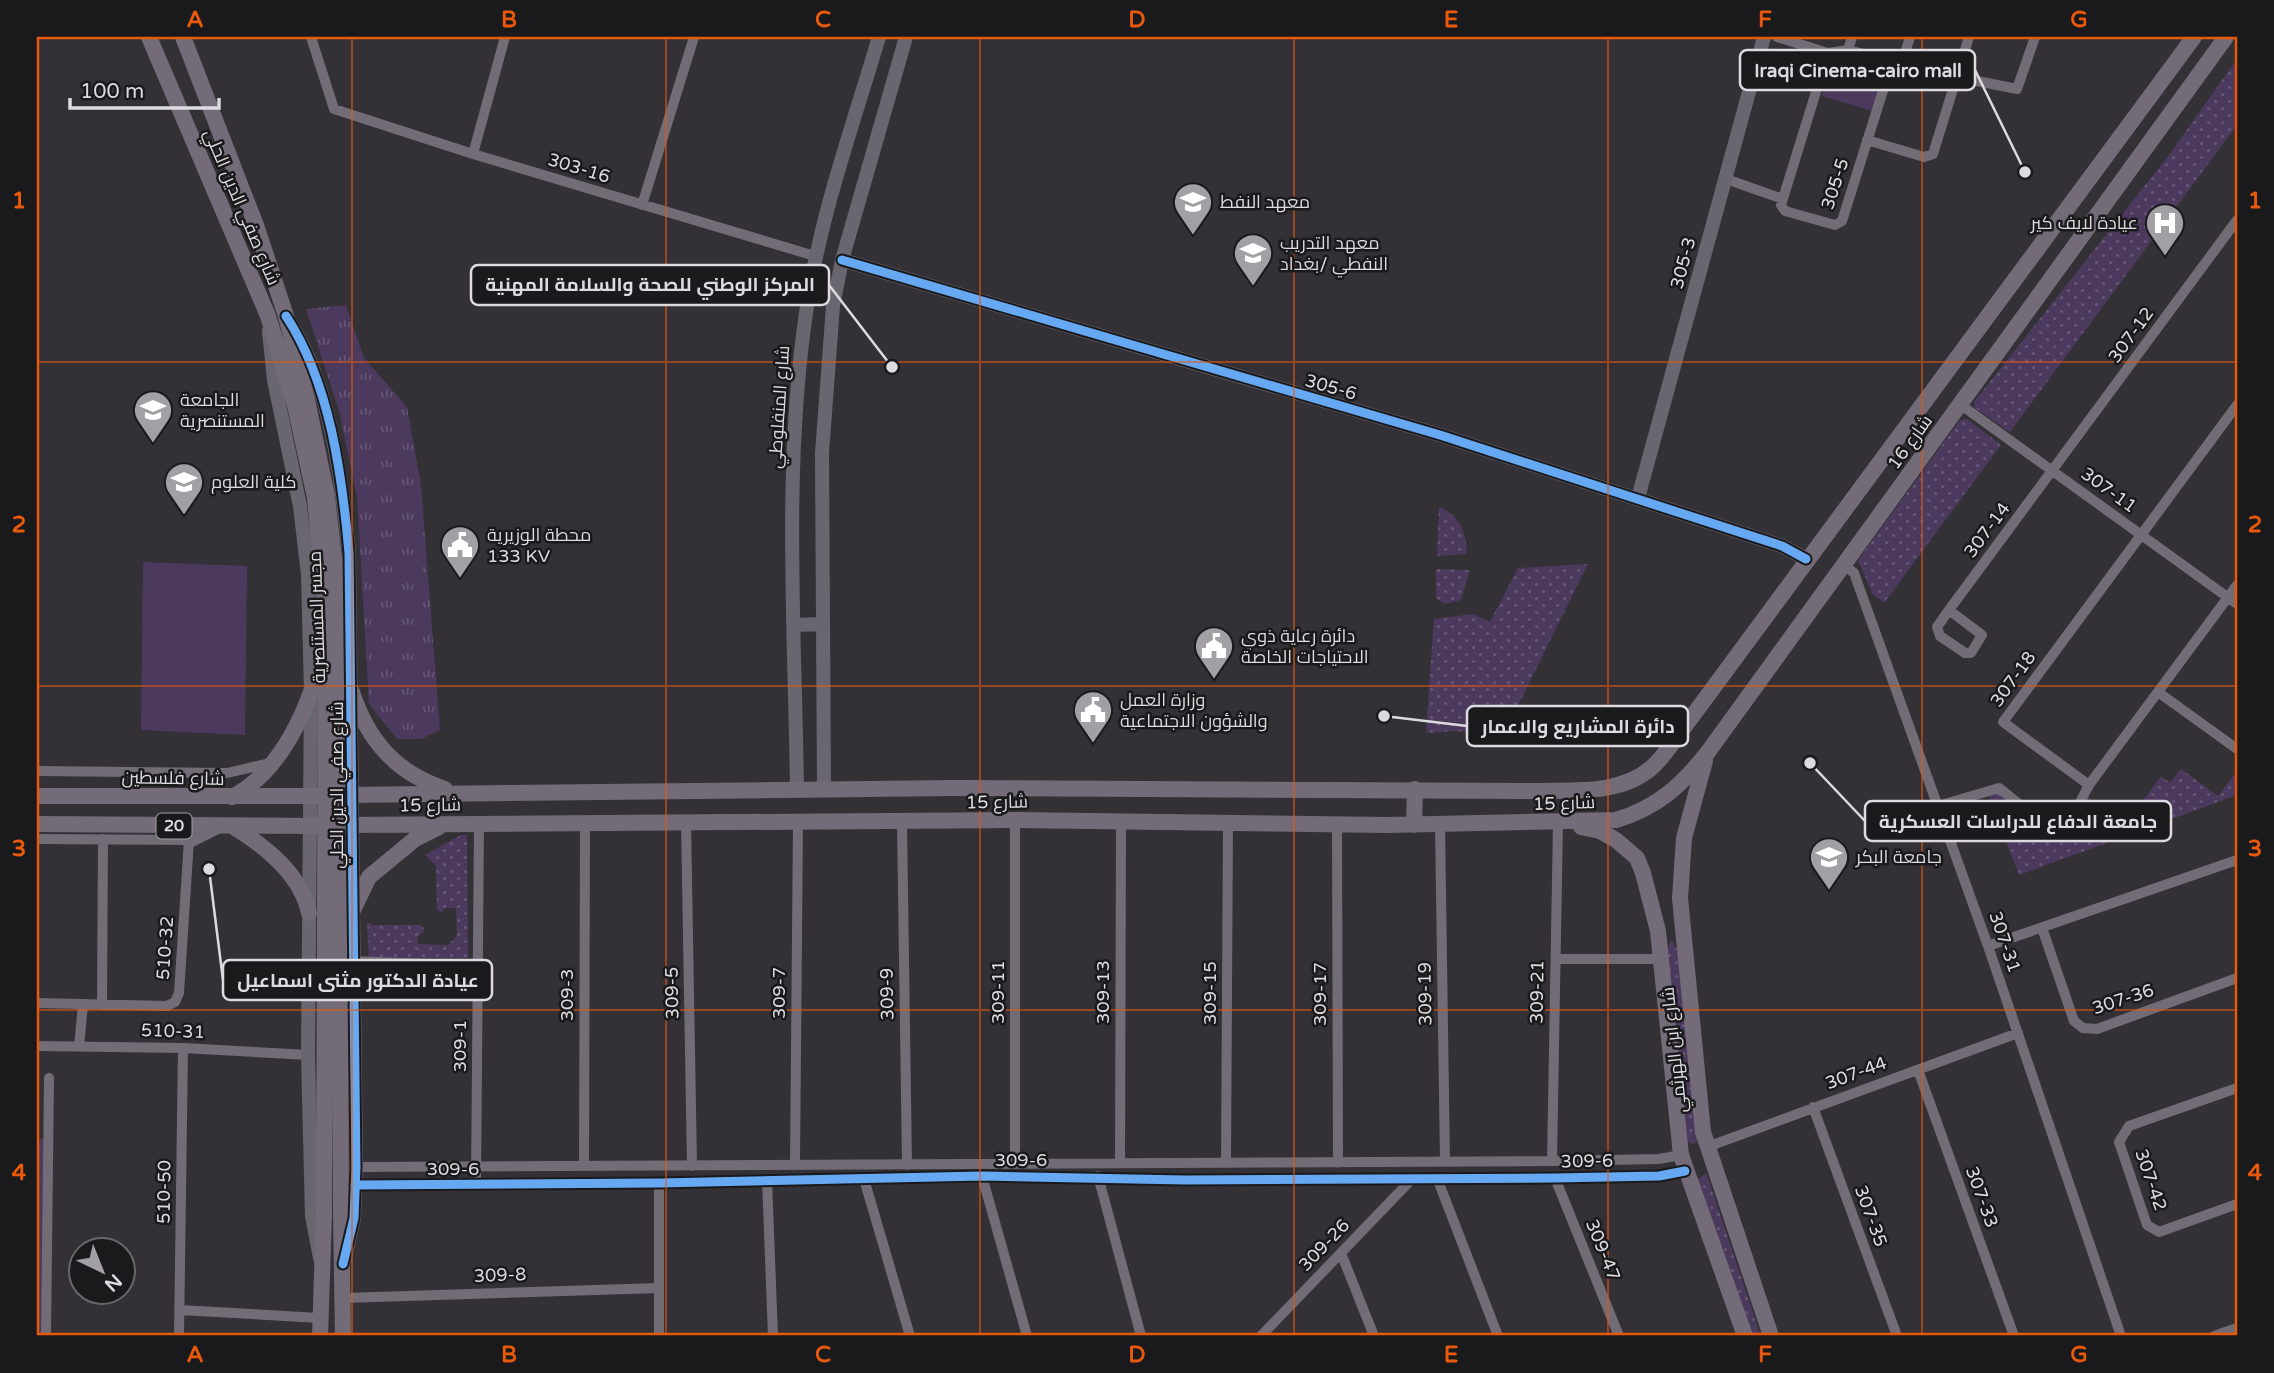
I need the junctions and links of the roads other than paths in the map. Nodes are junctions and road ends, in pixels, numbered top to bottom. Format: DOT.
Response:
graph roads {
  1 [pos="149,37"];
  2 [pos="183,37"];
  3 [pos="311,37"];
  4 [pos="505,37"];
  5 [pos="694,37"];
  6 [pos="878,37"];
  7 [pos="906,37"];
  8 [pos="1764,37"];
  9 [pos="1777,37"];
  10 [pos="1852,37"];
  11 [pos="1910,37"];
  12 [pos="1969,37"];
  13 [pos="2035,37"];
  14 [pos="2192,37"];
  15 [pos="2226,37"];
  16 [pos="2235,37"];
  17 [pos="1848,50"];
  18 [pos="1828,53"];
  19 [pos="1898,60"];
  20 [pos="1958,75"];
  21 [pos="2195,80"];
  22 [pos="1867,140"];
  23 [pos="846,149"];
  24 [pos="473,154"];
  25 [pos="870,156"];
  26 [pos="1726,179"];
  27 [pos="1783,199"];
  28 [pos="642,205"];
  29 [pos="2237,220"];
  30 [pos="815,256"];
  31 [pos="842,261"];
  32 [pos="268,316"];
  33 [pos="286,316"];
  34 [pos="800,369"];
  35 [pos="826,374"];
  36 [pos="797,397"];
  37 [pos="824,398"];
  38 [pos="301,403"];
  39 [pos="1961,405"];
  40 [pos="2237,405"];
  41 [pos="2052,471"];
  42 [pos="1860,490"];
  43 [pos="1638,498"];
  44 [pos="1886,508"];
  45 [pos="2141,535"];
  46 [pos="1807,559"];
  47 [pos="1844,565"];
  48 [pos="2237,585"];
  49 [pos="2233,601"];
  50 [pos="1949,610"];
  51 [pos="823,624"];
  52 [pos="795,625"];
  53 [pos="311,692"];
  54 [pos="352,692"];
  55 [pos="2158,692"];
  56 [pos="2237,749"];
  57 [pos="1708,752"];
  58 [pos="272,761"];
  59 [pos="37,771"];
  60 [pos="1630,782"];
  61 [pos="2089,785"];
  62 [pos="824,789"];
  63 [pos="1415,789"];
  64 [pos="797,790"];
  65 [pos="454,792"];
  66 [pos="349,795"];
  67 [pos="37,796"];
  68 [pos="314,796"];
  69 [pos="231,797"];
  70 [pos="1938,806"];
  71 [pos="1640,813"];
  72 [pos="1015,820"];
  73 [pos="686,821"];
  74 [pos="798,821"];
  75 [pos="1121,821"];
  76 [pos="902,822"];
  77 [pos="1228,822"];
  78 [pos="479,823"];
  79 [pos="585,823"];
  80 [pos="1558,823"];
  81 [pos="37,824"];
  82 [pos="453,824"];
  83 [pos="349,825"];
  84 [pos="1337,825"];
  85 [pos="1414,825"];
  86 [pos="1440,825"];
  87 [pos="224,826"];
  88 [pos="314,826"];
  89 [pos="37,839"];
  90 [pos="103,839"];
  91 [pos="189,840"];
  92 [pos="2237,860"];
  93 [pos="353,910"];
  94 [pos="309,913"];
  95 [pos="1681,928"];
  96 [pos="2042,928"];
  97 [pos="1658,931"];
  98 [pos="1988,946"];
  99 [pos="1556,958"];
  100 [pos="1660,959"];
  101 [pos="353,961"];
  102 [pos="478,966"];
  103 [pos="2237,978"];
  104 [pos="37,1003"];
  105 [pos="83,1004"];
  106 [pos="102,1004"];
  107 [pos="1692,1033"];
  108 [pos="2018,1033"];
  109 [pos="1668,1034"];
  110 [pos="37,1046"];
  111 [pos="79,1047"];
  112 [pos="183,1048"];
  113 [pos="308,1055"];
  114 [pos="1918,1070"];
  115 [pos="49,1078"];
  116 [pos="2237,1088"];
  117 [pos="1812,1107"];
  118 [pos="43,1139"];
  119 [pos="1709,1155"];
  120 [pos="1552,1161"];
  121 [pos="1445,1162"];
  122 [pos="1484,1162"];
  123 [pos="1185,1163"];
  124 [pos="1226,1163"];
  125 [pos="1338,1163"];
  126 [pos="1683,1163"];
  127 [pos="906,1164"];
  128 [pos="1015,1164"];
  129 [pos="1120,1164"];
  130 [pos="778,1165"];
  131 [pos="795,1165"];
  132 [pos="584,1166"];
  133 [pos="600,1166"];
  134 [pos="692,1166"];
  135 [pos="356,1167"];
  136 [pos="477,1167"];
  137 [pos="982,1176"];
  138 [pos="1098,1177"];
  139 [pos="1437,1178"];
  140 [pos="1485,1178"];
  141 [pos="1555,1178"];
  142 [pos="864,1179"];
  143 [pos="1412,1179"];
  144 [pos="773,1180"];
  145 [pos="1185,1180"];
  146 [pos="659,1183"];
  147 [pos="477,1184"];
  148 [pos="599,1184"];
  149 [pos="355,1185"];
  150 [pos="2237,1204"];
  151 [pos="324,1214"];
  152 [pos="341,1214"];
  153 [pos="1341,1253"];
  154 [pos="321,1263"];
  155 [pos="343,1264"];
  156 [pos="659,1288"];
  157 [pos="342,1298"];
  158 [pos="180,1310"];
  159 [pos="320,1318"];
  160 [pos="2237,1328"];
  161 [pos="1494,1335"];
  162 [pos="46,1336"];
  163 [pos="179,1336"];
  164 [pos="320,1336"];
  165 [pos="343,1336"];
  166 [pos="659,1336"];
  167 [pos="773,1336"];
  168 [pos="910,1336"];
  169 [pos="1027,1336"];
  170 [pos="1141,1336"];
  171 [pos="1262,1336"];
  172 [pos="1374,1336"];
  173 [pos="1619,1336"];
  174 [pos="1745,1336"];
  175 [pos="1771,1336"];
  176 [pos="1897,1336"];
  177 [pos="2014,1336"];
  178 [pos="2121,1336"];
  179 [pos="2214,1336"];
  1 -- 32 [label="main road, شارع صفي الدين الحلي"];
  2 -- 33 [label="main road, شارع صفي الدين الحلي"];
  3 -- 24 [label="street, 303-16"];
  4 -- 24 [label="street"];
  5 -- 28 [label="street"];
  6 -- 23 [label="street, شارع المنفلوطي"];
  7 -- 25 [label="street"];
  8 -- 26 [label="street, 305-3"];
  9 -- 18 [label="street"];
  10 -- 17 [label="street"];
  11 -- 19 [label="street, 305-5"];
  12 -- 20 [label="street"];
  13 -- 20 [label="street"];
  14 -- 42 [label="main road, شارع 16"];
  15 -- 21 [label="main road"];
  16 -- 21 [label="main road"];
  17 -- 18 [label="street"];
  17 -- 19 [label="street"];
  18 -- 27 [label="street"];
  19 -- 20 [label="street"];
  19 -- 22 [label="street, 305-5"];
  20 -- 22 [label="street"];
  21 -- 39 [label="main road, شارع 16"];
  22 -- 27 [label="street, 305-5"];
  23 -- 25 [label="street"];
  23 -- 30 [label="street, شارع المنفلوطي"];
  24 -- 28 [label="street, 303-16"];
  25 -- 31 [label="street"];
  26 -- 27 [label="street"];
  26 -- 43 [label="street, 305-3"];
  28 -- 30 [label="street, 303-16"];
  29 -- 41 [label="street, 307-12"];
  30 -- 34 [label="street, شارع المنفلوطي"];
  31 -- 35 [label="street"];
  31 -- 43 [label="street, 305-6"];
  32 -- 38 [label="main road, شارع صفي الدين الحلي"];
  32 -- 53 [label="street, شارع صفي الدين الحلي"];
  33 -- 38 [label="main road, شارع صفي الدين الحلي"];
  33 -- 54 [label="street, شارع صفي الدين الحلي"];
  34 -- 35 [label="street"];
  34 -- 36 [label="street, شارع المنفلوطي"];
  35 -- 37 [label="street"];
  36 -- 37 [label="street"];
  36 -- 52 [label="street, شارع المنفلوطي"];
  37 -- 51 [label="street"];
  38 -- 151 [label="main road, مجسر المستنصرية, bridge"];
  38 -- 152 [label="main road, مجسر المستنصرية, bridge"];
  39 -- 41 [label="street, 307-11"];
  39 -- 44 [label="main road, شارع 16"];
  40 -- 45 [label="street, 307-18"];
  41 -- 45 [label="street, 307-11"];
  41 -- 50 [label="street, 307-14"];
  42 -- 44 [label="main road"];
  42 -- 46 [label="main road, شارع 16"];
  43 -- 46 [label="street, 305-6"];
  44 -- 47 [label="main road, شارع 16"];
  45 -- 49 [label="street, 307-11"];
  45 -- 61 [label="street, 307-18"];
  46 -- 60 [label="main road, شارع 16"];
  47 -- 57 [label="main road, شارع 16"];
  47 -- 70 [label="street, 307-31"];
  48 -- 49 [label="street"];
  49 -- 55 [label="street"];
  51 -- 52 [label="street"];
  51 -- 62 [label="street"];
  52 -- 64 [label="street, شارع المنفلوطي"];
  53 -- 58 [label="main road"];
  53 -- 68 [label="street, شارع صفي الدين الحلي"];
  54 -- 65 [label="main road"];
  54 -- 66 [label="street, شارع صفي الدين الحلي"];
  55 -- 56 [label="street"];
  55 -- 61 [label="street"];
  57 -- 71 [label="main road, شارع 16"];
  57 -- 95 [label="main road, شارع ابن الهرثمي"];
  58 -- 59 [label="street"];
  58 -- 69 [label="main road"];
  60 -- 63 [label="main road, شارع 15"];
  61 -- 70 [label="street"];
  62 -- 63 [label="main road, شارع 15"];
  62 -- 64 [label="main road, شارع 15"];
  63 -- 85 [label="main road"];
  64 -- 65 [label="main road, شارع 15"];
  65 -- 66 [label="main road, شارع 15"];
  66 -- 83 [label="street, شارع صفي الدين الحلي"];
  67 -- 69 [label="main road, شارع فلسطين / 20"];
  68 -- 69 [label="main road, شارع فلسطين / 20"];
  68 -- 88 [label="street, شارع صفي الدين الحلي"];
  70 -- 98 [label="street, 307-31"];
  71 -- 80 [label="main road, شارع 15"];
  72 -- 75 [label="main road, شارع 15"];
  72 -- 76 [label="main road, شارع 15"];
  72 -- 128 [label="street, 309-11"];
  73 -- 74 [label="main road, شارع 15"];
  73 -- 79 [label="main road, شارع 15"];
  73 -- 134 [label="street, 309-5"];
  74 -- 76 [label="main road, شارع 15"];
  74 -- 131 [label="street, 309-7"];
  75 -- 77 [label="main road, شارع 15"];
  75 -- 129 [label="street, 309-13"];
  76 -- 127 [label="street, 309-9"];
  77 -- 84 [label="main road, شارع 15"];
  77 -- 124 [label="street, 309-15"];
  78 -- 79 [label="main road, شارع 15"];
  78 -- 82 [label="main road, شارع 15"];
  78 -- 102 [label="street, 309-1"];
  79 -- 132 [label="street, 309-3"];
  80 -- 86 [label="main road, شارع 15"];
  80 -- 97 [label="main road, شارع ابن الهرثمي"];
  80 -- 99 [label="street, 309-21"];
  81 -- 87 [label="main road, 20"];
  82 -- 83 [label="main road, شارع 15"];
  82 -- 93 [label="main road"];
  83 -- 93 [label="street, شارع صفي الدين الحلي"];
  84 -- 85 [label="main road, شارع 15"];
  84 -- 125 [label="street, 309-17"];
  85 -- 86 [label="main road, شارع 15"];
  86 -- 121 [label="street, 309-19"];
  87 -- 88 [label="main road, 20"];
  87 -- 91 [label="main road"];
  87 -- 94 [label="main road"];
  88 -- 94 [label="street, شارع صفي الدين الحلي"];
  89 -- 90 [label="street"];
  90 -- 91 [label="street"];
  90 -- 106 [label="street"];
  91 -- 106 [label="street, 510-32"];
  92 -- 96 [label="street"];
  93 -- 101 [label="street, شارع صفي الدين الحلي"];
  94 -- 113 [label="street, شارع صفي الدين الحلي"];
  95 -- 97 [label="main road"];
  95 -- 107 [label="main road, شارع ابن الهرثمي"];
  96 -- 98 [label="street"];
  96 -- 103 [label="street, 307-36"];
  97 -- 100 [label="main road, شارع ابن الهرثمي"];
  98 -- 108 [label="street, 307-31"];
  99 -- 100 [label="street"];
  99 -- 120 [label="street, 309-21"];
  100 -- 109 [label="main road, شارع ابن الهرثمي"];
  101 -- 102 [label="street"];
  101 -- 135 [label="street, شارع صفي الدين الحلي"];
  102 -- 136 [label="street, 309-1"];
  104 -- 105 [label="street, 510-32"];
  105 -- 106 [label="street, 510-32"];
  105 -- 111 [label="street"];
  107 -- 109 [label="main road"];
  107 -- 119 [label="main road, شارع ابن الهرثمي"];
  108 -- 114 [label="street, 307-44"];
  108 -- 178 [label="street, 307-31"];
  109 -- 126 [label="main road, شارع ابن الهرثمي"];
  110 -- 111 [label="street, 510-31"];
  111 -- 112 [label="street, 510-31"];
  112 -- 113 [label="street, 510-31"];
  112 -- 158 [label="street, 510-50"];
  113 -- 154 [label="street, شارع صفي الدين الحلي"];
  114 -- 117 [label="street, 307-44"];
  114 -- 177 [label="street, 307-33"];
  115 -- 118 [label="street"];
  116 -- 150 [label="street, 307-42"];
  117 -- 119 [label="street, 307-44"];
  117 -- 176 [label="street, 307-35"];
  118 -- 162 [label="street"];
  119 -- 126 [label="main road"];
  119 -- 175 [label="main road, شارع ابن الهرثمي"];
  120 -- 122 [label="street, 309-6"];
  120 -- 126 [label="street, 309-6"];
  121 -- 122 [label="street, 309-6"];
  121 -- 125 [label="street, 309-6"];
  122 -- 140 [label="street"];
  123 -- 124 [label="street, 309-6"];
  123 -- 129 [label="street, 309-6"];
  123 -- 145 [label="street"];
  124 -- 125 [label="street, 309-6"];
  126 -- 141 [label="street, 309-6"];
  126 -- 174 [label="main road, شارع ابن الهرثمي"];
  127 -- 128 [label="street, 309-6"];
  127 -- 131 [label="street, 309-6"];
  128 -- 129 [label="street, 309-6"];
  130 -- 131 [label="street, 309-6"];
  130 -- 134 [label="street, 309-6"];
  130 -- 144 [label="street"];
  132 -- 133 [label="street, 309-6"];
  132 -- 136 [label="street, 309-6"];
  133 -- 134 [label="street, 309-6"];
  133 -- 148 [label="street"];
  135 -- 136 [label="street, 309-6"];
  135 -- 149 [label="street, شارع صفي الدين الحلي"];
  136 -- 147 [label="street, 309-1"];
  137 -- 138 [label="street, 309-6"];
  137 -- 142 [label="street, 309-6"];
  137 -- 169 [label="street"];
  138 -- 145 [label="street, 309-6"];
  138 -- 170 [label="street"];
  139 -- 140 [label="street, 309-6"];
  139 -- 143 [label="street, 309-6"];
  139 -- 161 [label="street"];
  140 -- 141 [label="street, 309-6"];
  141 -- 173 [label="street, 309-47"];
  142 -- 144 [label="street, 309-6"];
  142 -- 168 [label="street"];
  143 -- 145 [label="street, 309-6"];
  143 -- 153 [label="street, 309-26"];
  144 -- 146 [label="street, 309-6"];
  144 -- 167 [label="street"];
  146 -- 148 [label="street, 309-6"];
  146 -- 156 [label="street"];
  147 -- 148 [label="street, 309-6"];
  147 -- 149 [label="street, 309-6"];
  149 -- 155 [label="street, شارع صفي الدين الحلي"];
  151 -- 154 [label="main road, شارع صفي الدين الحلي"];
  152 -- 155 [label="main road, شارع صفي الدين الحلي"];
  153 -- 171 [label="street, 309-26"];
  153 -- 172 [label="street"];
  154 -- 159 [label="main road, شارع صفي الدين الحلي"];
  155 -- 157 [label="main road, شارع صفي الدين الحلي"];
  156 -- 157 [label="street, 309-8"];
  156 -- 166 [label="street"];
  157 -- 165 [label="main road, شارع صفي الدين الحلي"];
  158 -- 159 [label="street"];
  158 -- 163 [label="street, 510-50"];
  159 -- 164 [label="main road, شارع صفي الدين الحلي"];
  160 -- 179 [label="street"];
}
